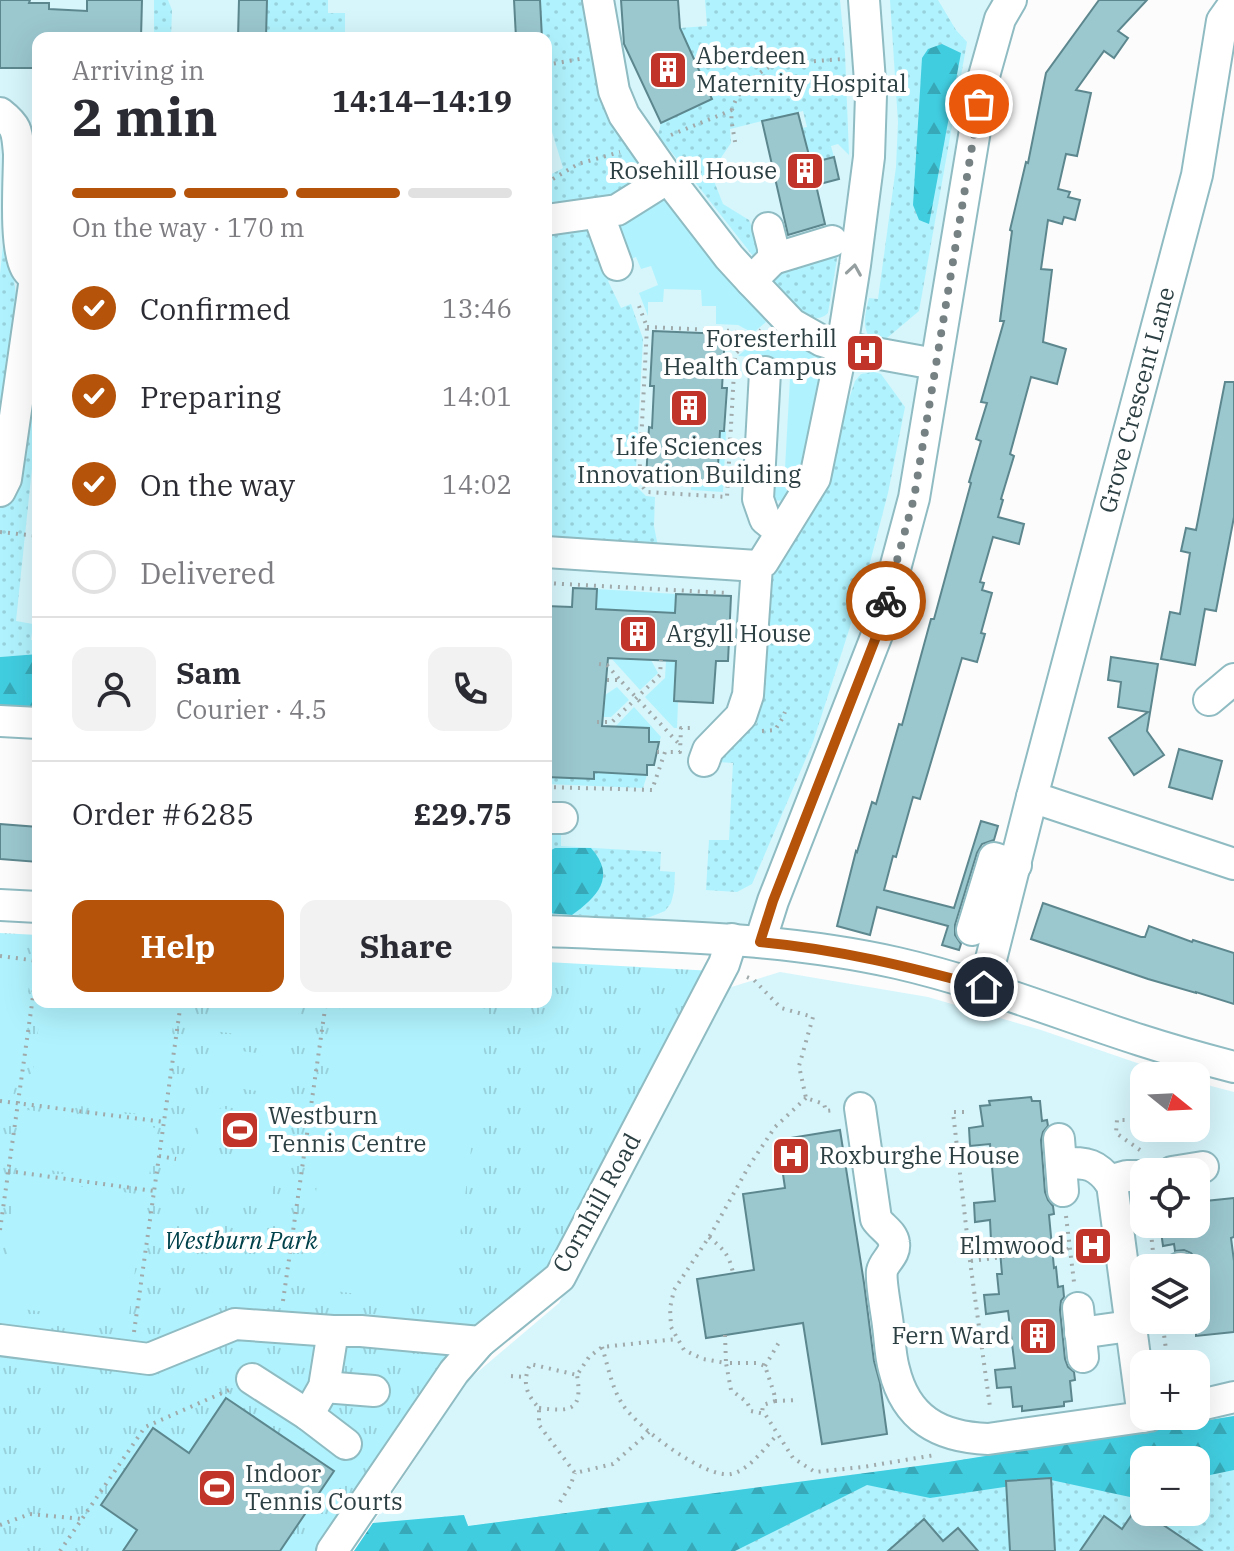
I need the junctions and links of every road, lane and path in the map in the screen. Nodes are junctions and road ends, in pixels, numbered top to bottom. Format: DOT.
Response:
graph roads {
  1 [pos="598,0"];
  2 [pos="864,0"];
  3 [pos="1234,4"];
  4 [pos="997,6"];
  5 [pos="607,54"];
  6 [pos="850,59"];
  7 [pos="552,64"];
  8 [pos="852,78"];
  9 [pos="803,86"];
  10 [pos="732,110"];
  11 [pos="0,113"];
  12 [pos="735,142"];
  13 [pos="645,144"];
  14 [pos="28,153"];
  15 [pos="668,178"];
  16 [pos="552,179"];
  17 [pos="598,213"];
  18 [pos="552,219"];
  19 [pos="768,228"];
  20 [pos="832,241"];
  21 [pos="773,259"];
  22 [pos="617,265"];
  23 [pos="32,274"];
  24 [pos="751,281"];
  25 [pos="32,305"];
  26 [pos="639,306"];
  27 [pos="647,327"];
  28 [pos="842,347"];
  29 [pos="935,364"];
  30 [pos="765,372"];
  31 [pos="0,491"];
  32 [pos="767,522"];
  33 [pos="0,532"];
  34 [pos="32,535"];
  35 [pos="552,552"];
  36 [pos="757,566"];
  37 [pos="552,583"];
  38 [pos="728,593"];
  39 [pos="661,660"];
  40 [pos="599,664"];
  41 [pos="1234,679"];
  42 [pos="607,680"];
  43 [pos="620,680"];
  44 [pos="637,698"];
  45 [pos="1209,700"];
  46 [pos="0,721"];
  47 [pos="597,722"];
  48 [pos="32,723"];
  49 [pos="695,728"];
  50 [pos="657,752"];
  51 [pos="665,752"];
  52 [pos="692,754"];
  53 [pos="552,787"];
  54 [pos="1032,797"];
  55 [pos="1234,864"];
  56 [pos="1016,865"];
  57 [pos="0,905"];
  58 [pos="32,907"];
  59 [pos="972,930"];
  60 [pos="552,932"];
  61 [pos="739,948"];
  62 [pos="0,956"];
  63 [pos="32,960"];
  64 [pos="984,987"];
  65 [pos="32,1004"];
  66 [pos="180,1008"];
  67 [pos="325,1008"];
  68 [pos="1234,1067"];
  69 [pos="806,1098"];
  70 [pos="0,1101"];
  71 [pos="18,1103"];
  72 [pos="860,1108"];
  73 [pos="964,1112"];
  74 [pos="1130,1120"];
  75 [pos="164,1122"];
  76 [pos="159,1156"];
  77 [pos="1141,1158"];
  78 [pos="176,1159"];
  79 [pos="1061,1164"];
  80 [pos="8,1171"];
  81 [pos="1130,1176"];
  82 [pos="1109,1181"];
  83 [pos="154,1191"];
  84 [pos="0,1230"];
  85 [pos="709,1237"];
  86 [pos="1120,1244"];
  87 [pos="1070,1248"];
  88 [pos="970,1261"];
  89 [pos="1130,1266"];
  90 [pos="733,1273"];
  91 [pos="1130,1326"];
  92 [pos="279,1327"];
  93 [pos="333,1331"];
  94 [pos="1080,1333"];
  95 [pos="134,1334"];
  96 [pos="725,1335"];
  97 [pos="677,1339"];
  98 [pos="781,1339"];
  99 [pos="0,1340"];
  100 [pos="480,1342"];
  101 [pos="602,1347"];
  102 [pos="726,1363"];
  103 [pos="765,1366"];
  104 [pos="577,1375"];
  105 [pos="511,1376"];
  106 [pos="525,1377"];
  107 [pos="244,1383"];
  108 [pos="324,1387"];
  109 [pos="374,1391"];
  110 [pos="1234,1397"];
  111 [pos="797,1400"];
  112 [pos="775,1401"];
  113 [pos="1210,1403"];
  114 [pos="990,1407"];
  115 [pos="539,1408"];
  116 [pos="762,1413"];
  117 [pos="308,1415"];
  118 [pos="1130,1419"];
  119 [pos="649,1432"];
  120 [pos="778,1434"];
  121 [pos="951,1435"];
  122 [pos="346,1444"];
  123 [pos="575,1473"];
  124 [pos="560,1502"];
  125 [pos="82,1519"];
  126 [pos="0,1525"];
  127 [pos="60,1551"];
  128 [pos="332,1551"];
  1 -- 5 [label="street"];
  28 -- 2 [label="street, one-way"];
  3 -- 54 [label="street, Grove Crescent Lane"];
  4 -- 29 [label="street, Cornhill Road"];
  5 -- 7 [label="path"];
  5 -- 13 [label="street"];
  6 -- 10 [label="path"];
  8 -- 9 [label="path"];
  10 -- 12 [label="path"];
  10 -- 13 [label="path"];
  11 -- 14 [label="street"];
  13 -- 15 [label="street"];
  13 -- 16 [label="path"];
  14 -- 23 [label="street"];
  15 -- 17 [label="street"];
  15 -- 24 [label="street"];
  17 -- 18 [label="street"];
  17 -- 22 [label="street"];
  19 -- 21 [label="street"];
  20 -- 21 [label="street"];
  21 -- 24 [label="street"];
  24 -- 28 [label="street"];
  25 -- 31 [label="street"];
  26 -- 27 [label="path"];
  27 -- 27 [label="path"];
  28 -- 29 [label="street"];
  28 -- 32 [label="street"];
  29 -- 61 [label="street, Cornhill Road"];
  30 -- 32 [label="street"];
  32 -- 36 [label="street"];
  33 -- 34 [label="path"];
  35 -- 36 [label="street"];
  36 -- 52 [label="street"];
  37 -- 38 [label="path"];
  39 -- 44 [label="path"];
  40 -- 43 [label="path"];
  41 -- 45 [label="street"];
  42 -- 43 [label="path"];
  43 -- 44 [label="path"];
  44 -- 47 [label="path"];
  44 -- 52 [label="path"];
  46 -- 48 [label="street"];
  49 -- 52 [label="path"];
  50 -- 51 [label="path"];
  51 -- 52 [label="path"];
  51 -- 53 [label="path"];
  54 -- 55 [label="street"];
  54 -- 56 [label="street, Grove Crescent Lane"];
  56 -- 59 [label="street"];
  56 -- 64 [label="street, Grove Crescent Lane"];
  57 -- 58 [label="street"];
  60 -- 61 [label="street"];
  61 -- 64 [label="street"];
  61 -- 69 [label="path"];
  61 -- 100 [label="street, Cornhill Road"];
  62 -- 63 [label="path"];
  64 -- 68 [label="street"];
  65 -- 71 [label="path"];
  66 -- 75 [label="path"];
  67 -- 92 [label="path"];
  69 -- 72 [label="path"];
  69 -- 85 [label="path"];
  70 -- 71 [label="path"];
  71 -- 75 [label="path"];
  71 -- 80 [label="path"];
  72 -- 121 [label="street"];
  73 -- 88 [label="path"];
  74 -- 77 [label="path"];
  75 -- 76 [label="path"];
  76 -- 78 [label="path"];
  76 -- 83 [label="path"];
  79 -- 82 [label="street"];
  79 -- 87 [label="path"];
  80 -- 83 [label="path"];
  80 -- 84 [label="path"];
  81 -- 82 [label="street"];
  82 -- 86 [label="street"];
  83 -- 95 [label="path"];
  85 -- 90 [label="path"];
  85 -- 97 [label="path"];
  86 -- 87 [label="path"];
  86 -- 89 [label="street"];
  87 -- 88 [label="path"];
  87 -- 94 [label="path"];
  88 -- 114 [label="path"];
  91 -- 94 [label="street"];
  92 -- 93 [label="street"];
  92 -- 99 [label="street"];
  93 -- 100 [label="street"];
  93 -- 108 [label="street"];
  96 -- 102 [label="path"];
  97 -- 101 [label="path"];
  97 -- 102 [label="path"];
  98 -- 103 [label="path"];
  100 -- 128 [label="street, Cornhill Road"];
  101 -- 104 [label="path"];
  101 -- 119 [label="path"];
  102 -- 103 [label="path"];
  102 -- 116 [label="path"];
  103 -- 112 [label="path"];
  104 -- 106 [label="path"];
  104 -- 115 [label="path"];
  105 -- 106 [label="path"];
  106 -- 115 [label="path"];
  107 -- 117 [label="street"];
  107 -- 125 [label="path"];
  108 -- 109 [label="street"];
  108 -- 117 [label="street"];
  110 -- 113 [label="street"];
  111 -- 112 [label="path"];
  112 -- 116 [label="path"];
  115 -- 123 [label="path"];
  116 -- 120 [label="path"];
  117 -- 122 [label="street"];
  118 -- 121 [label="street"];
  119 -- 120 [label="path"];
  119 -- 123 [label="path"];
  120 -- 121 [label="path"];
  123 -- 124 [label="path"];
  125 -- 126 [label="path"];
  125 -- 127 [label="path"];
}
